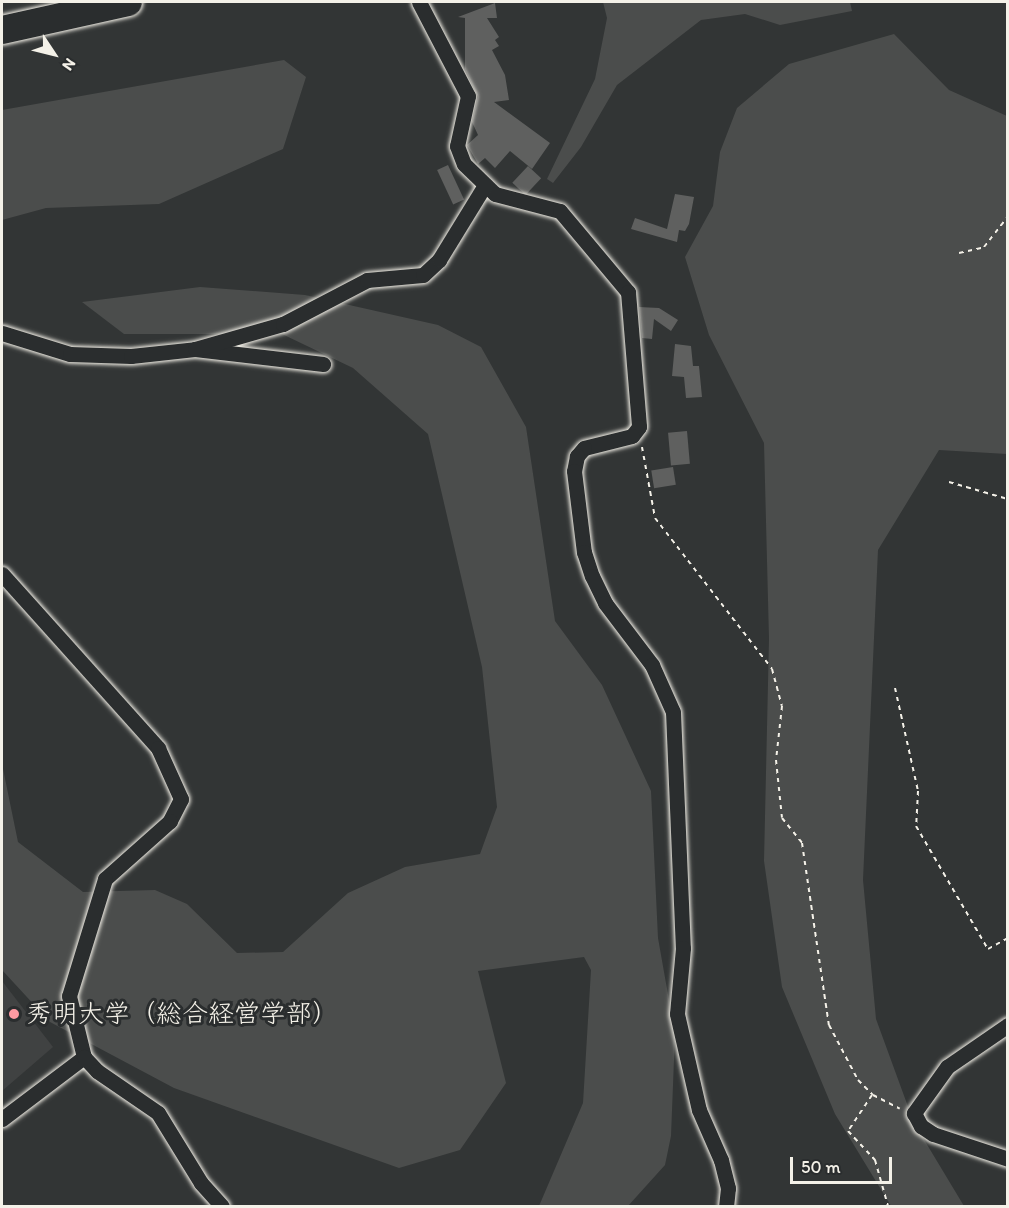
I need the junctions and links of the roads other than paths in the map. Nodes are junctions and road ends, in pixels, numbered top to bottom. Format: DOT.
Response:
graph roads {
  1 [pos="50,2"];
  2 [pos="128,2"];
  3 [pos="419,2"];
  4 [pos="2,13"];
  5 [pos="2,30"];
  6 [pos="484,185"];
  7 [pos="2,333"];
  8 [pos="195,350"];
  9 [pos="323,364"];
  10 [pos="2,573"];
  11 [pos="1008,1026"];
  12 [pos="84,1057"];
  13 [pos="2,1119"];
  14 [pos="1008,1159"];
  15 [pos="222,1206"];
  16 [pos="726,1206"];
  1 -- 4 [label="highway"];
  2 -- 5 [label="highway"];
  3 -- 6 [label="street"];
  6 -- 8 [label="street"];
  6 -- 16 [label="street"];
  7 -- 8 [label="street"];
  8 -- 9 [label="street"];
  10 -- 12 [label="street"];
  11 -- 14 [label="street"];
  12 -- 13 [label="street"];
  12 -- 15 [label="street"];
}
